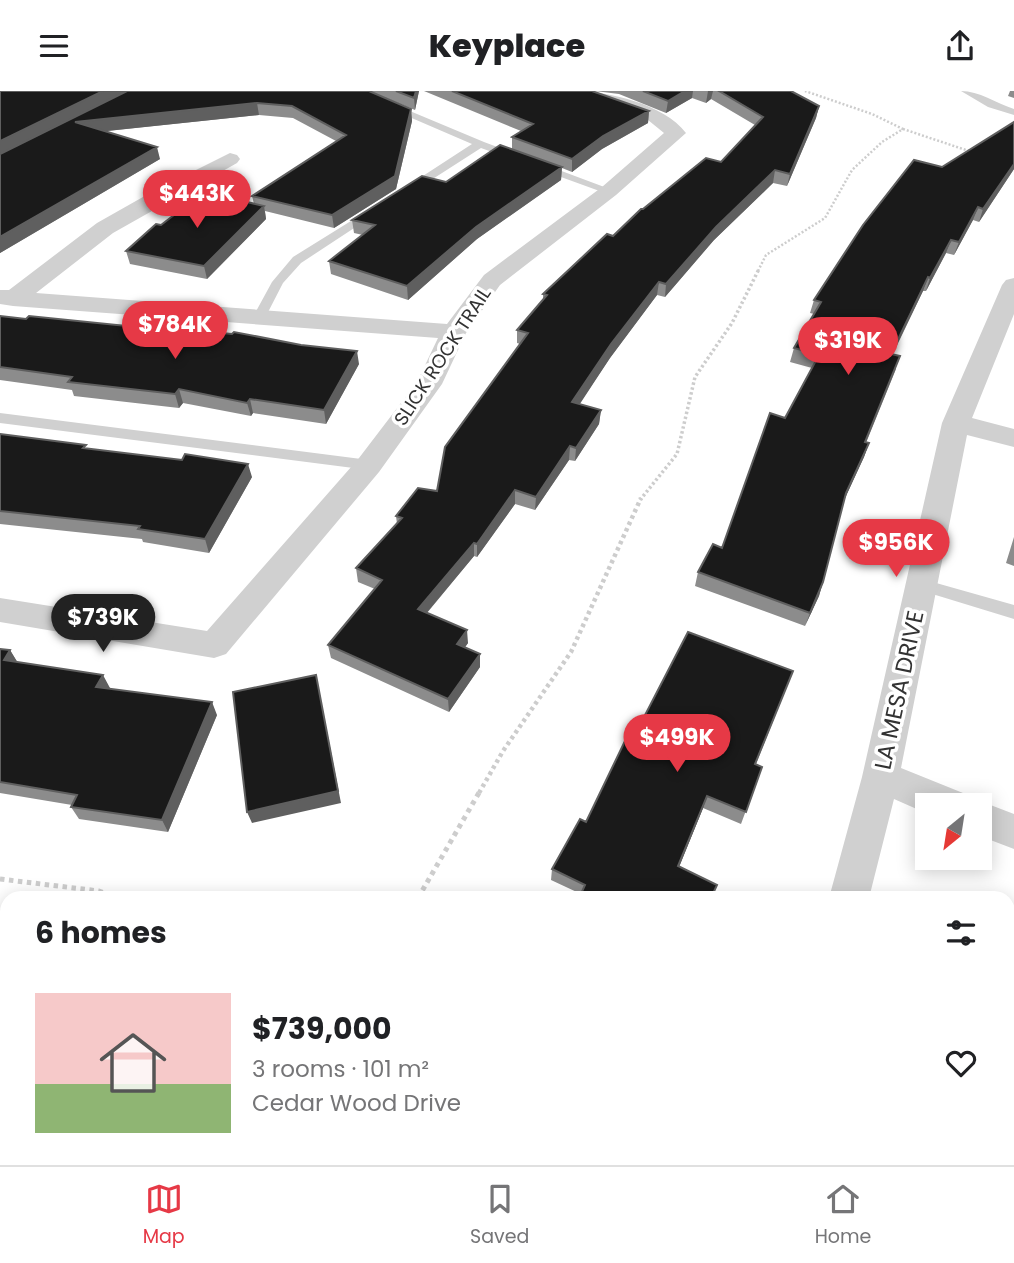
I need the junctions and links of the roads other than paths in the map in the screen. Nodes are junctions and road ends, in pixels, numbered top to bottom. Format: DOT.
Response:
graph roads {
  1 [pos="354,91"];
  2 [pos="583,91"];
  3 [pos="966,91"];
  4 [pos="1014,112"];
  5 [pos="480,144"];
  6 [pos="230,159"];
  7 [pos="609,191"];
  8 [pos="400,195"];
  9 [pos="377,209"];
  10 [pos="1014,285"];
  11 [pos="6,298"];
  12 [pos="260,315"];
  13 [pos="454,332"];
  14 [pos="0,418"];
  15 [pos="956,423"];
  16 [pos="1014,438"];
  17 [pos="369,465"];
  18 [pos="922,585"];
  19 [pos="0,610"];
  20 [pos="1014,612"];
  21 [pos="214,645"];
  22 [pos="881,777"];
  23 [pos="920,793"];
  24 [pos="992,823"];
  25 [pos="1014,832"];
  26 [pos="851,891"];
  1 -- 5 [label="lane"];
  2 -- 7 [label="street, SLICK ROCK TRAIL"];
  3 -- 4 [label="lane"];
  5 -- 7 [label="lane"];
  5 -- 8 [label="lane"];
  6 -- 11 [label="street"];
  7 -- 13 [label="street, SLICK ROCK TRAIL"];
  9 -- 12 [label="lane"];
  10 -- 15 [label="street, LA MESA DRIVE"];
  11 -- 12 [label="street"];
  12 -- 13 [label="street"];
  13 -- 17 [label="street, SLICK ROCK TRAIL"];
  14 -- 17 [label="lane"];
  15 -- 16 [label="street"];
  15 -- 18 [label="street, LA MESA DRIVE"];
  17 -- 21 [label="street, SLICK ROCK TRAIL"];
  18 -- 20 [label="lane"];
  18 -- 22 [label="street, LA MESA DRIVE"];
  19 -- 21 [label="street"];
  22 -- 23 [label="street"];
  22 -- 26 [label="street, LA MESA DRIVE"];
  24 -- 25 [label="street"];
}
